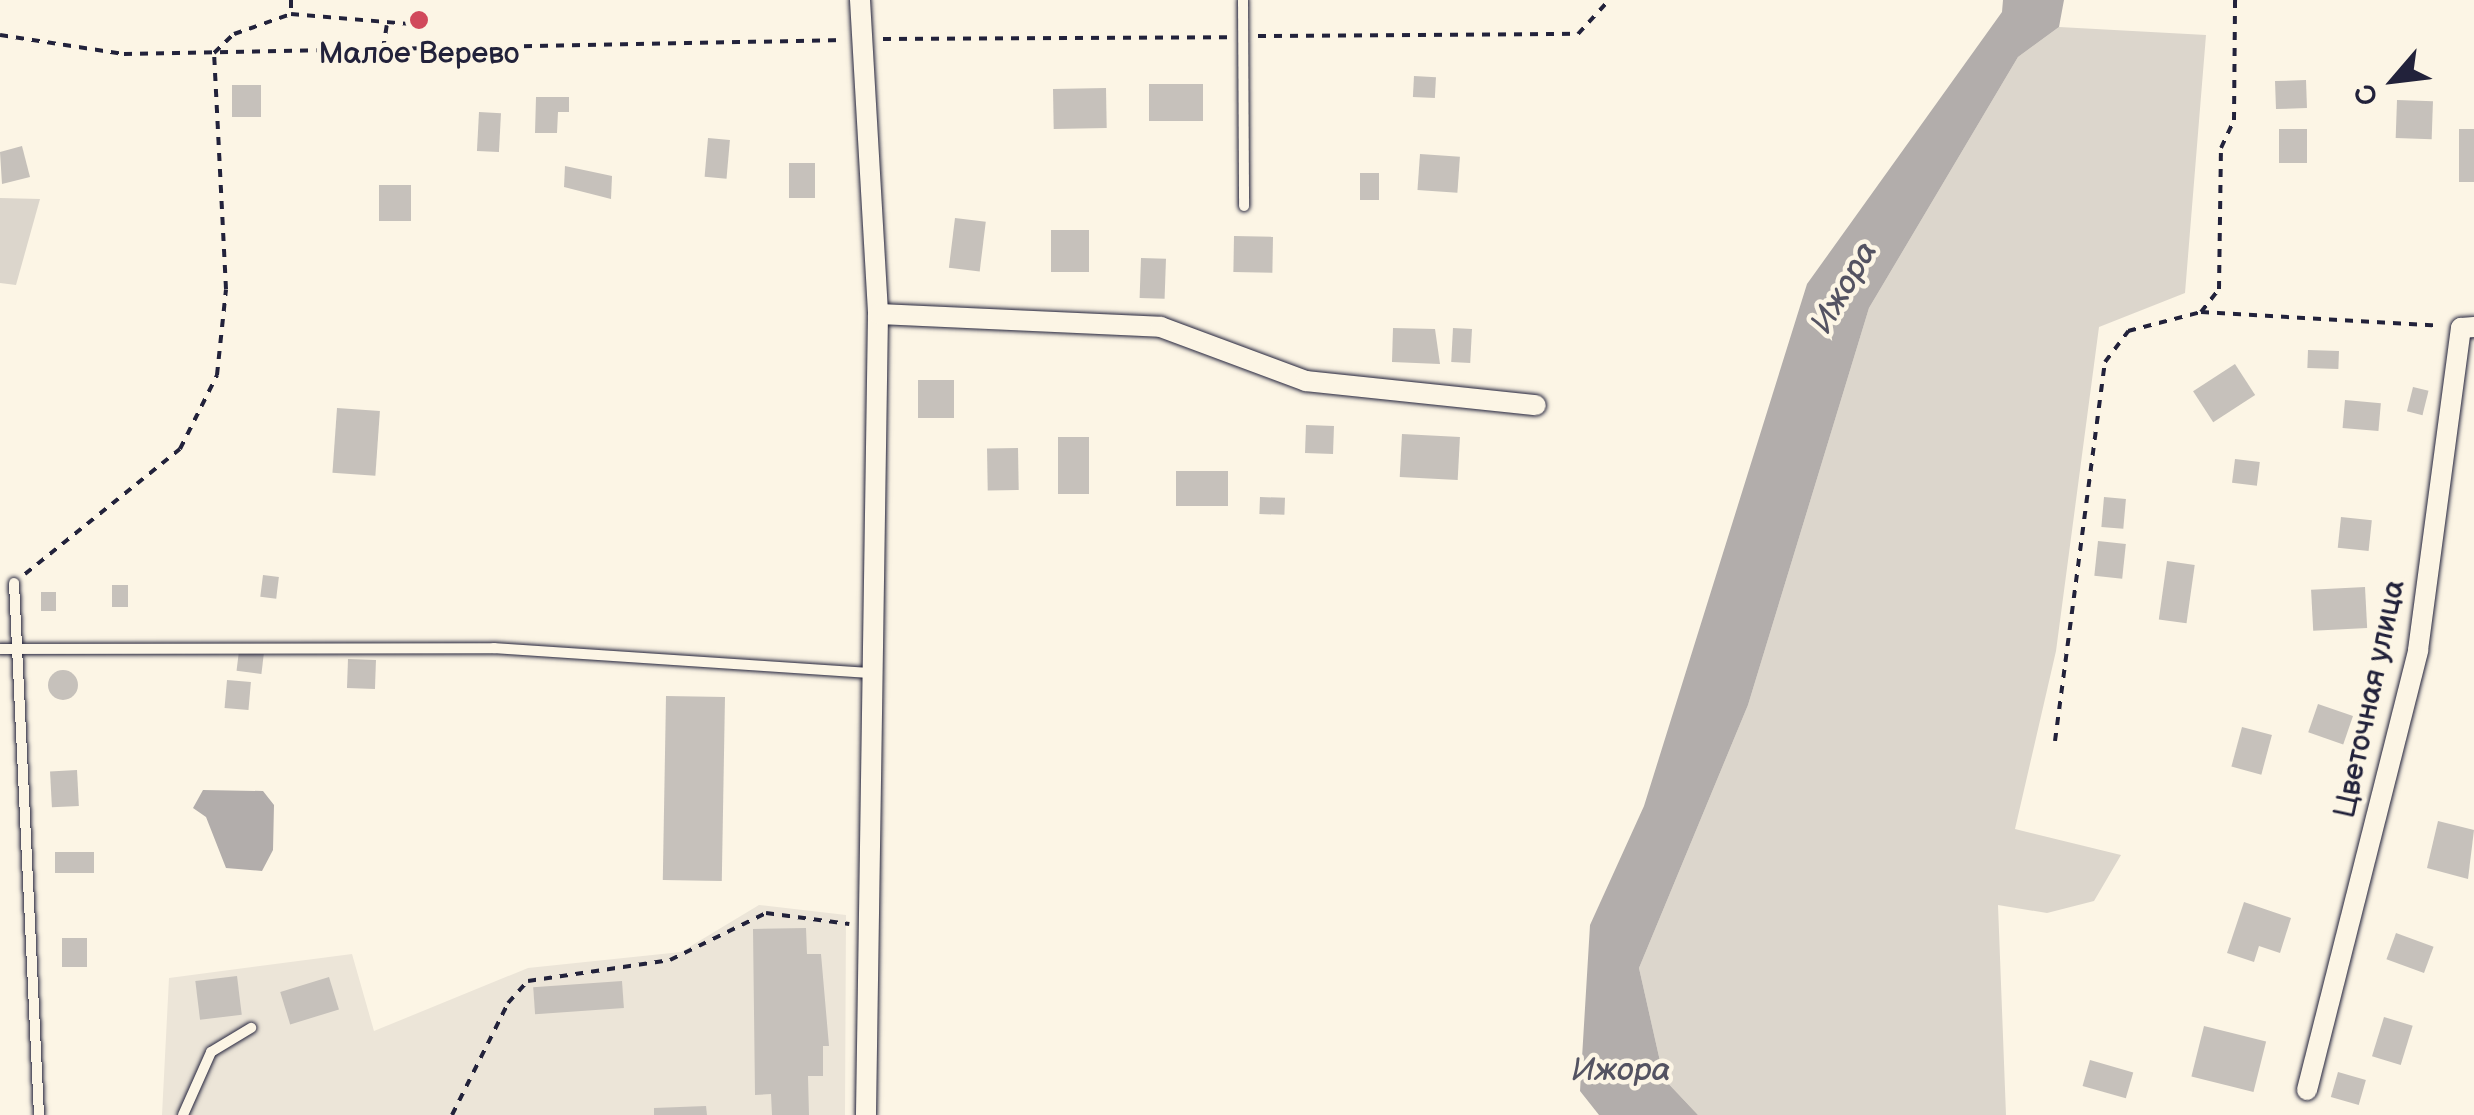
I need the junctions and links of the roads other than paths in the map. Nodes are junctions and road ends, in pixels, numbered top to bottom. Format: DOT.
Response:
graph roads {
  1 [pos="860,0"];
  2 [pos="1243,0"];
  3 [pos="1244,206"];
  4 [pos="878,314"];
  5 [pos="2468,327"];
  6 [pos="1536,405"];
  7 [pos="14,583"];
  8 [pos="13,646"];
  9 [pos="0,649"];
  10 [pos="872,673"];
  11 [pos="251,1028"];
  12 [pos="2307,1090"];
  13 [pos="39,1115"];
  14 [pos="183,1115"];
  15 [pos="866,1115"];
  1 -- 4 [label="street"];
  2 -- 3 [label="lane"];
  4 -- 6 [label="street"];
  4 -- 10 [label="street"];
  5 -- 12 [label="street, Цветочная улица"];
  7 -- 8 [label="lane"];
  8 -- 9 [label="lane"];
  8 -- 10 [label="lane"];
  8 -- 13 [label="lane"];
  10 -- 15 [label="street"];
  11 -- 14 [label="lane"];
}
